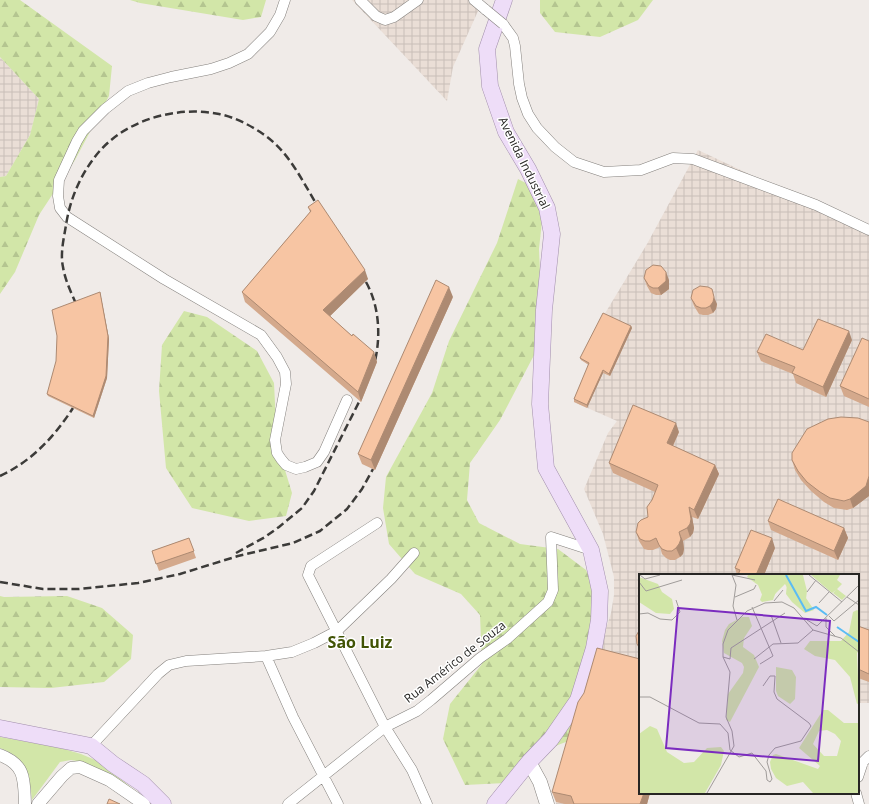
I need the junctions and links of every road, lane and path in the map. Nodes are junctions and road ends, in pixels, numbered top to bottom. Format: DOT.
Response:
graph roads {
  1 [pos="284,0"];
  2 [pos="360,0"];
  3 [pos="418,0"];
  4 [pos="474,0"];
  5 [pos="504,0"];
  6 [pos="869,230"];
  7 [pos="347,400"];
  8 [pos="377,523"];
  9 [pos="591,550"];
  10 [pos="414,553"];
  11 [pos="337,631"];
  12 [pos="266,656"];
  13 [pos="385,727"];
  14 [pos="0,728"];
  15 [pos="91,746"];
  16 [pos="0,755"];
  17 [pos="869,756"];
  18 [pos="529,762"];
  19 [pos="859,774"];
  20 [pos="323,776"];
  21 [pos="856,794"];
  22 [pos="25,804"];
  23 [pos="38,804"];
  24 [pos="144,804"];
  25 [pos="163,804"];
  26 [pos="288,804"];
  27 [pos="338,804"];
  28 [pos="427,804"];
  29 [pos="495,804"];
  30 [pos="547,804"];
  31 [pos="859,804"];
  1 -- 7 [label="street"];
  2 -- 3 [label="street"];
  4 -- 6 [label="street, bridge"];
  5 -- 9 [label="main road, Avenida Industrial"];
  8 -- 11 [label="street"];
  9 -- 13 [label="street, Rua Américo de Souza"];
  9 -- 18 [label="main road"];
  10 -- 11 [label="street"];
  11 -- 12 [label="street"];
  11 -- 13 [label="street"];
  12 -- 15 [label="street"];
  12 -- 20 [label="street"];
  13 -- 20 [label="street, Rua Américo de Souza"];
  13 -- 28 [label="street"];
  14 -- 15 [label="main road"];
  15 -- 25 [label="main road"];
  16 -- 22 [label="street"];
  17 -- 19 [label="street"];
  18 -- 29 [label="main road"];
  18 -- 30 [label="main road"];
  20 -- 26 [label="street, Rua Américo de Souza"];
  20 -- 27 [label="street"];
  21 -- 31 [label="street"];
  23 -- 24 [label="street"];
}
